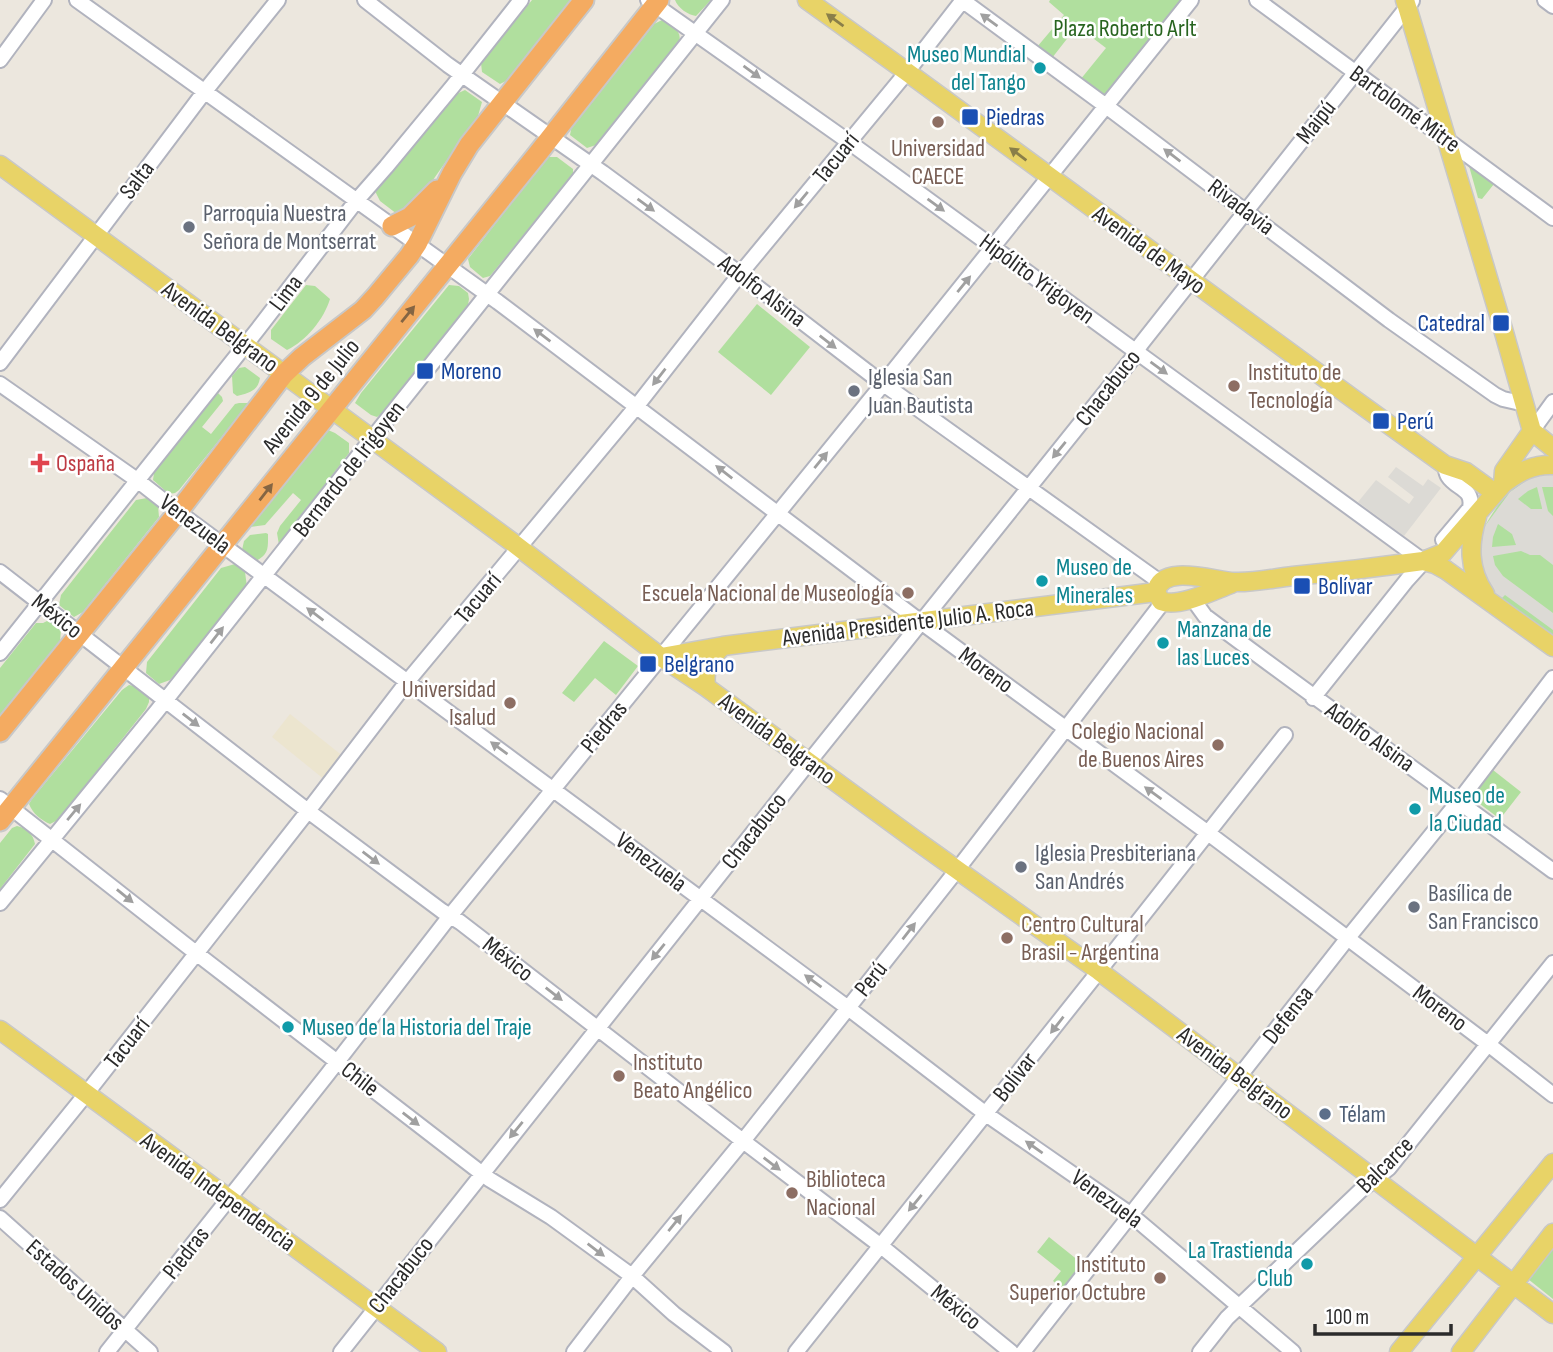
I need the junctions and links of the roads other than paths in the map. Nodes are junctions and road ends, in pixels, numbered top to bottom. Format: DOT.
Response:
graph roads {
  1 [pos="44,0"];
  2 [pos="77,0"];
  3 [pos="278,0"];
  4 [pos="365,0"];
  5 [pos="521,0"];
  6 [pos="584,0"];
  7 [pos="722,0"];
  8 [pos="807,0"];
  9 [pos="963,0"];
  10 [pos="1191,0"];
  11 [pos="1257,0"];
  12 [pos="1545,0"];
  13 [pos="654,2"];
  14 [pos="1408,2"];
  15 [pos="1553,6"];
  16 [pos="696,32"];
  17 [pos="0,60"];
  18 [pos="907,72"];
  19 [pos="1354,72"];
  20 [pos="463,74"];
  21 [pos="205,91"];
  22 [pos="503,102"];
  23 [pos="1106,106"];
  24 [pos="550,137"];
  25 [pos="1446,139"];
  26 [pos="849,142"];
  27 [pos="0,165"];
  28 [pos="591,166"];
  29 [pos="452,173"];
  30 [pos="1049,177"];
  31 [pos="357,200"];
  32 [pos="1246,211"];
  33 [pos="1553,218"];
  34 [pos="392,226"];
  35 [pos="96,234"];
  36 [pos="417,244"];
  37 [pos="994,247"];
  38 [pos="447,266"];
  39 [pos="740,274"];
  40 [pos="1192,281"];
  41 [pos="488,295"];
  42 [pos="245,345"];
  43 [pos="1136,352"];
  44 [pos="0,363"];
  45 [pos="284,374"];
  46 [pos="0,384"];
  47 [pos="883,384"];
  48 [pos="1553,402"];
  49 [pos="1524,404"];
  50 [pos="636,407"];
  51 [pos="332,408"];
  52 [pos="1532,431"];
  53 [pos="373,439"];
  54 [pos="1553,448"];
  55 [pos="1445,465"];
  56 [pos="1553,465"];
  57 [pos="137,480"];
  58 [pos="1028,489"];
  59 [pos="1499,489"];
  60 [pos="177,512"];
  61 [pos="778,513"];
  62 [pos="1478,515"];
  63 [pos="223,545"];
  64 [pos="519,548"];
  65 [pos="1423,561"];
  66 [pos="0,572"];
  67 [pos="264,576"];
  68 [pos="1189,576"];
  69 [pos="1235,582"];
  70 [pos="1159,592"];
  71 [pos="1192,598"];
  72 [pos="41,602"];
  73 [pos="1491,602"];
  74 [pos="921,622"];
  75 [pos="79,633"];
  76 [pos="723,646"];
  77 [pos="1553,647"];
  78 [pos="0,653"];
  79 [pos="661,657"];
  80 [pos="124,668"];
  81 [pos="1553,678"];
  82 [pos="407,682"];
  83 [pos="706,687"];
  84 [pos="1313,698"];
  85 [pos="166,701"];
  86 [pos="1066,729"];
  87 [pos="0,732"];
  88 [pos="1285,735"];
  89 [pos="809,762"];
  90 [pos="554,789"];
  91 [pos="1459,801"];
  92 [pos="4,809"];
  93 [pos="308,811"];
  94 [pos="1208,833"];
  95 [pos="52,838"];
  96 [pos="957,870"];
  97 [pos="1553,871"];
  98 [pos="701,899"];
  99 [pos="0,903"];
  100 [pos="450,916"];
  101 [pos="1348,939"];
  102 [pos="196,953"];
  103 [pos="1553,963"];
  104 [pos="1099,971"];
  105 [pos="848,1008"];
  106 [pos="597,1028"];
  107 [pos="0,1030"];
  108 [pos="1488,1044"];
  109 [pos="337,1062"];
  110 [pos="1240,1077"];
  111 [pos="86,1094"];
  112 [pos="1553,1095"];
  113 [pos="986,1114"];
  114 [pos="743,1141"];
  115 [pos="1553,1163"];
  116 [pos="482,1173"];
  117 [pos="1376,1179"];
  118 [pos="0,1200"];
  119 [pos="229,1200"];
  120 [pos="1130,1214"];
  121 [pos="0,1218"];
  122 [pos="1553,1233"];
  123 [pos="881,1246"];
  124 [pos="1476,1257"];
  125 [pos="632,1276"];
  126 [pos="1505,1279"];
  127 [pos="1239,1306"];
  128 [pos="376,1307"];
  129 [pos="1553,1314"];
  130 [pos="125,1331"];
  131 [pos="107,1352"];
  132 [pos="150,1352"];
  133 [pos="341,1352"];
  134 [pos="436,1352"];
  135 [pos="574,1352"];
  136 [pos="724,1352"];
  137 [pos="796,1352"];
  138 [pos="1012,1352"];
  139 [pos="1023,1352"];
  140 [pos="1200,1352"];
  141 [pos="1293,1352"];
  142 [pos="1399,1352"];
  143 [pos="1461,1352"];
  1 -- 17 [label="street"];
  2 -- 21 [label="street, Moreno"];
  3 -- 21 [label="street, Salta"];
  4 -- 20 [label="street, Adolfo Alsina"];
  5 -- 20 [label="street, Lima"];
  6 -- 22 [label="highway, Avenida 9 de Julio"];
  7 -- 16 [label="street, Bernardo de Irigoyen"];
  18 -- 8 [label="main road, Avenida de Mayo, one-way"];
  9 -- 18 [label="street, Tacuarí"];
  23 -- 9 [label="street, Rivadavia, one-way"];
  10 -- 23 [label="street, Piedras"];
  11 -- 19 [label="street, Bartolomé Mitre"];
  12 -- 15 [label="street"];
  13 -- 16 [label="street, Hipólito Yrigoyen"];
  13 -- 24 [label="highway, Avenida 9 de Julio"];
  14 -- 19 [label="street, Maipú"];
  14 -- 25 [label="main road"];
  16 -- 26 [label="street, Hipólito Yrigoyen, one-way"];
  16 -- 28 [label="street, Bernardo de Irigoyen"];
  18 -- 26 [label="street, Tacuarí"];
  30 -- 18 [label="main road, Avenida de Mayo, one-way"];
  19 -- 25 [label="street, Bartolomé Mitre"];
  19 -- 32 [label="street, Maipú"];
  20 -- 22 [label="street, Adolfo Alsina"];
  20 -- 31 [label="street, Lima"];
  21 -- 31 [label="street, Moreno"];
  21 -- 35 [label="street, Salta"];
  22 -- 24 [label="street, Adolfo Alsina"];
  22 -- 29 [label="highway, Avenida 9 de Julio"];
  23 -- 30 [label="street, Piedras"];
  32 -- 23 [label="street, Rivadavia, one-way"];
  24 -- 28 [label="street, Adolfo Alsina"];
  24 -- 38 [label="highway, Avenida 9 de Julio"];
  25 -- 33 [label="street, Bartolomé Mitre"];
  25 -- 49 [label="main road"];
  26 -- 37 [label="street, Hipólito Yrigoyen, one-way"];
  26 -- 39 [label="street, Tacuarí, one-way"];
  27 -- 35 [label="main road, Avenida Belgrano"];
  28 -- 39 [label="street, Adolfo Alsina, one-way"];
  28 -- 41 [label="street, Bernardo de Irigoyen"];
  29 -- 34 [label="highway"];
  29 -- 36 [label="highway, Avenida 9 de Julio"];
  30 -- 37 [label="street, Piedras"];
  30 -- 40 [label="main road, Avenida de Mayo"];
  31 -- 34 [label="street, Moreno"];
  31 -- 42 [label="street, Lima"];
  32 -- 40 [label="street, Chacabuco"];
  32 -- 49 [label="street, Rivadavia"];
  34 -- 36 [label="street, Moreno"];
  35 -- 42 [label="main road, Avenida Belgrano"];
  35 -- 44 [label="street, Salta"];
  36 -- 38 [label="street, Moreno"];
  36 -- 45 [label="highway, Avenida 9 de Julio"];
  37 -- 43 [label="street, Hipólito Yrigoyen"];
  47 -- 37 [label="street, Piedras, one-way"];
  38 -- 41 [label="street, Moreno"];
  51 -- 38 [label="highway, Avenida 9 de Julio, one-way"];
  39 -- 47 [label="street, Adolfo Alsina, one-way"];
  39 -- 50 [label="street, Tacuarí, one-way"];
  40 -- 43 [label="street, Chacabuco"];
  40 -- 55 [label="main road, Avenida de Mayo"];
  50 -- 41 [label="street, Moreno, one-way"];
  41 -- 53 [label="street, Bernardo de Irigoyen"];
  42 -- 45 [label="main road, Avenida Belgrano"];
  42 -- 57 [label="street, Lima"];
  43 -- 58 [label="street, Chacabuco, one-way"];
  43 -- 65 [label="street, Hipólito Yrigoyen, one-way"];
  45 -- 51 [label="main road, Avenida Belgrano"];
  45 -- 60 [label="highway, Avenida 9 de Julio"];
  46 -- 57 [label="street, Venezuela"];
  47 -- 58 [label="street, Adolfo Alsina"];
  61 -- 47 [label="street, Piedras, one-way"];
  48 -- 52 [label="street"];
  49 -- 52 [label="main road"];
  61 -- 50 [label="street, Moreno, one-way"];
  50 -- 64 [label="street, Tacuarí"];
  51 -- 53 [label="main road, Avenida Belgrano"];
  63 -- 51 [label="highway, Avenida 9 de Julio, one-way"];
  52 -- 54 [label="main road"];
  52 -- 59 [label="main road"];
  53 -- 64 [label="main road, Avenida Belgrano"];
  53 -- 67 [label="street, Bernardo de Irigoyen"];
  55 -- 59 [label="main road, Avenida de Mayo"];
  55 -- 65 [label="street"];
  56 -- 59 [label="main road"];
  57 -- 60 [label="street, Venezuela"];
  57 -- 72 [label="street, Lima"];
  58 -- 70 [label="street, Adolfo Alsina"];
  58 -- 74 [label="street, Chacabuco"];
  59 -- 62 [label="main road"];
  60 -- 63 [label="street, Venezuela"];
  60 -- 75 [label="highway, Avenida 9 de Julio"];
  61 -- 74 [label="street, Moreno"];
  61 -- 79 [label="street, Piedras"];
  62 -- 65 [label="main road"];
  62 -- 73 [label="main road"];
  63 -- 67 [label="street, Venezuela"];
  63 -- 80 [label="highway, Avenida 9 de Julio"];
  64 -- 79 [label="main road, Avenida Belgrano"];
  64 -- 82 [label="street, Tacuarí"];
  65 -- 69 [label="main road, Avenida Presidente Julio A. Roca"];
  65 -- 73 [label="main road"];
  65 -- 84 [label="street"];
  66 -- 72 [label="street, México"];
  82 -- 67 [label="street, Venezuela, one-way"];
  85 -- 67 [label="street, Bernardo de Irigoyen, one-way"];
  68 -- 69 [label="main road, Avenida Presidente Julio A. Roca"];
  68 -- 70 [label="main road, Avenida Presidente Julio A. Roca"];
  68 -- 71 [label="main road"];
  69 -- 71 [label="main road, Avenida Presidente Julio A. Roca"];
  70 -- 71 [label="main road, Avenida Presidente Julio A. Roca"];
  70 -- 74 [label="main road, Avenida Presidente Julio A. Roca"];
  70 -- 86 [label="street, Perú"];
  71 -- 84 [label="street, Adolfo Alsina"];
  72 -- 75 [label="street, México"];
  72 -- 78 [label="street, Lima"];
  73 -- 77 [label="main road"];
  74 -- 76 [label="main road, Avenida Presidente Julio A. Roca"];
  74 -- 86 [label="street, Moreno"];
  74 -- 89 [label="street, Chacabuco"];
  75 -- 80 [label="street, México"];
  75 -- 87 [label="highway, Avenida 9 de Julio"];
  76 -- 79 [label="main road, Avenida Presidente Julio A. Roca"];
  76 -- 83 [label="main road"];
  79 -- 83 [label="main road, Avenida Belgrano"];
  79 -- 90 [label="street, Piedras"];
  80 -- 85 [label="street, México"];
  80 -- 92 [label="highway, Avenida 9 de Julio"];
  81 -- 91 [label="street, Defensa"];
  90 -- 82 [label="street, Venezuela, one-way"];
  82 -- 93 [label="street, Tacuarí"];
  83 -- 89 [label="main road, Avenida Belgrano"];
  84 -- 91 [label="street, Adolfo Alsina"];
  85 -- 93 [label="street, México, one-way"];
  95 -- 85 [label="street, Bernardo de Irigoyen, one-way"];
  94 -- 86 [label="street, Moreno, one-way"];
  86 -- 96 [label="street, Perú"];
  88 -- 94 [label="street, Bolívar"];
  89 -- 96 [label="main road, Avenida Belgrano"];
  89 -- 98 [label="street, Chacabuco"];
  90 -- 98 [label="street, Venezuela"];
  90 -- 100 [label="street, Piedras"];
  91 -- 97 [label="street, Adolfo Alsina"];
  91 -- 101 [label="street, Defensa"];
  92 -- 95 [label="street, Chile"];
  93 -- 100 [label="street, México, one-way"];
  93 -- 102 [label="street, Tacuarí"];
  94 -- 101 [label="street, Moreno"];
  94 -- 104 [label="street, Bolívar"];
  95 -- 99 [label="street, Bernardo de Irigoyen"];
  95 -- 102 [label="street, Chile, one-way"];
  96 -- 104 [label="main road, Avenida Belgrano"];
  105 -- 96 [label="street, Perú, one-way"];
  105 -- 98 [label="street, Venezuela, one-way"];
  98 -- 106 [label="street, Chacabuco, one-way"];
  100 -- 106 [label="street, México, one-way"];
  100 -- 109 [label="street, Piedras"];
  101 -- 108 [label="street, Moreno"];
  101 -- 110 [label="street, Defensa"];
  102 -- 109 [label="street, Chile"];
  102 -- 111 [label="street, Tacuarí"];
  103 -- 108 [label="street, Balcarce"];
  104 -- 110 [label="main road, Avenida Belgrano"];
  104 -- 113 [label="street, Bolívar, one-way"];
  105 -- 113 [label="street, Venezuela"];
  105 -- 114 [label="street, Perú"];
  106 -- 114 [label="street, México"];
  106 -- 116 [label="street, Chacabuco, one-way"];
  107 -- 111 [label="main road, Avenida Independencia"];
  108 -- 112 [label="street, Moreno"];
  108 -- 117 [label="street, Balcarce"];
  109 -- 116 [label="street, Chile, one-way"];
  109 -- 119 [label="street, Piedras"];
  110 -- 117 [label="main road, Avenida Belgrano"];
  110 -- 120 [label="street, Defensa"];
  111 -- 118 [label="street, Tacuarí"];
  111 -- 119 [label="main road, Avenida Independencia"];
  120 -- 113 [label="street, Venezuela, one-way"];
  113 -- 123 [label="street, Bolívar, one-way"];
  114 -- 123 [label="street, México, one-way"];
  125 -- 114 [label="street, Perú, one-way"];
  115 -- 124 [label="main road"];
  116 -- 125 [label="street, Chile, one-way"];
  116 -- 128 [label="street, Chacabuco"];
  117 -- 124 [label="main road, Avenida Belgrano"];
  117 -- 127 [label="street, Balcarce"];
  119 -- 128 [label="main road, Avenida Independencia"];
  119 -- 130 [label="street, Piedras"];
  120 -- 127 [label="street, Venezuela"];
  120 -- 139 [label="street, Defensa"];
  121 -- 130 [label="street, Estados Unidos"];
  122 -- 126 [label="main road"];
  123 -- 137 [label="street, Bolívar"];
  123 -- 138 [label="street, México"];
  124 -- 126 [label="main road, Avenida Belgrano"];
  124 -- 142 [label="main road"];
  125 -- 135 [label="street, Perú"];
  125 -- 136 [label="street, Chile"];
  126 -- 129 [label="main road, Avenida Belgrano"];
  126 -- 143 [label="main road"];
  127 -- 140 [label="street, Balcarce"];
  127 -- 141 [label="street, Venezuela"];
  128 -- 133 [label="street, Chacabuco"];
  128 -- 134 [label="main road, Avenida Independencia"];
  130 -- 131 [label="street, Piedras"];
  130 -- 132 [label="street, Estados Unidos"];
}
